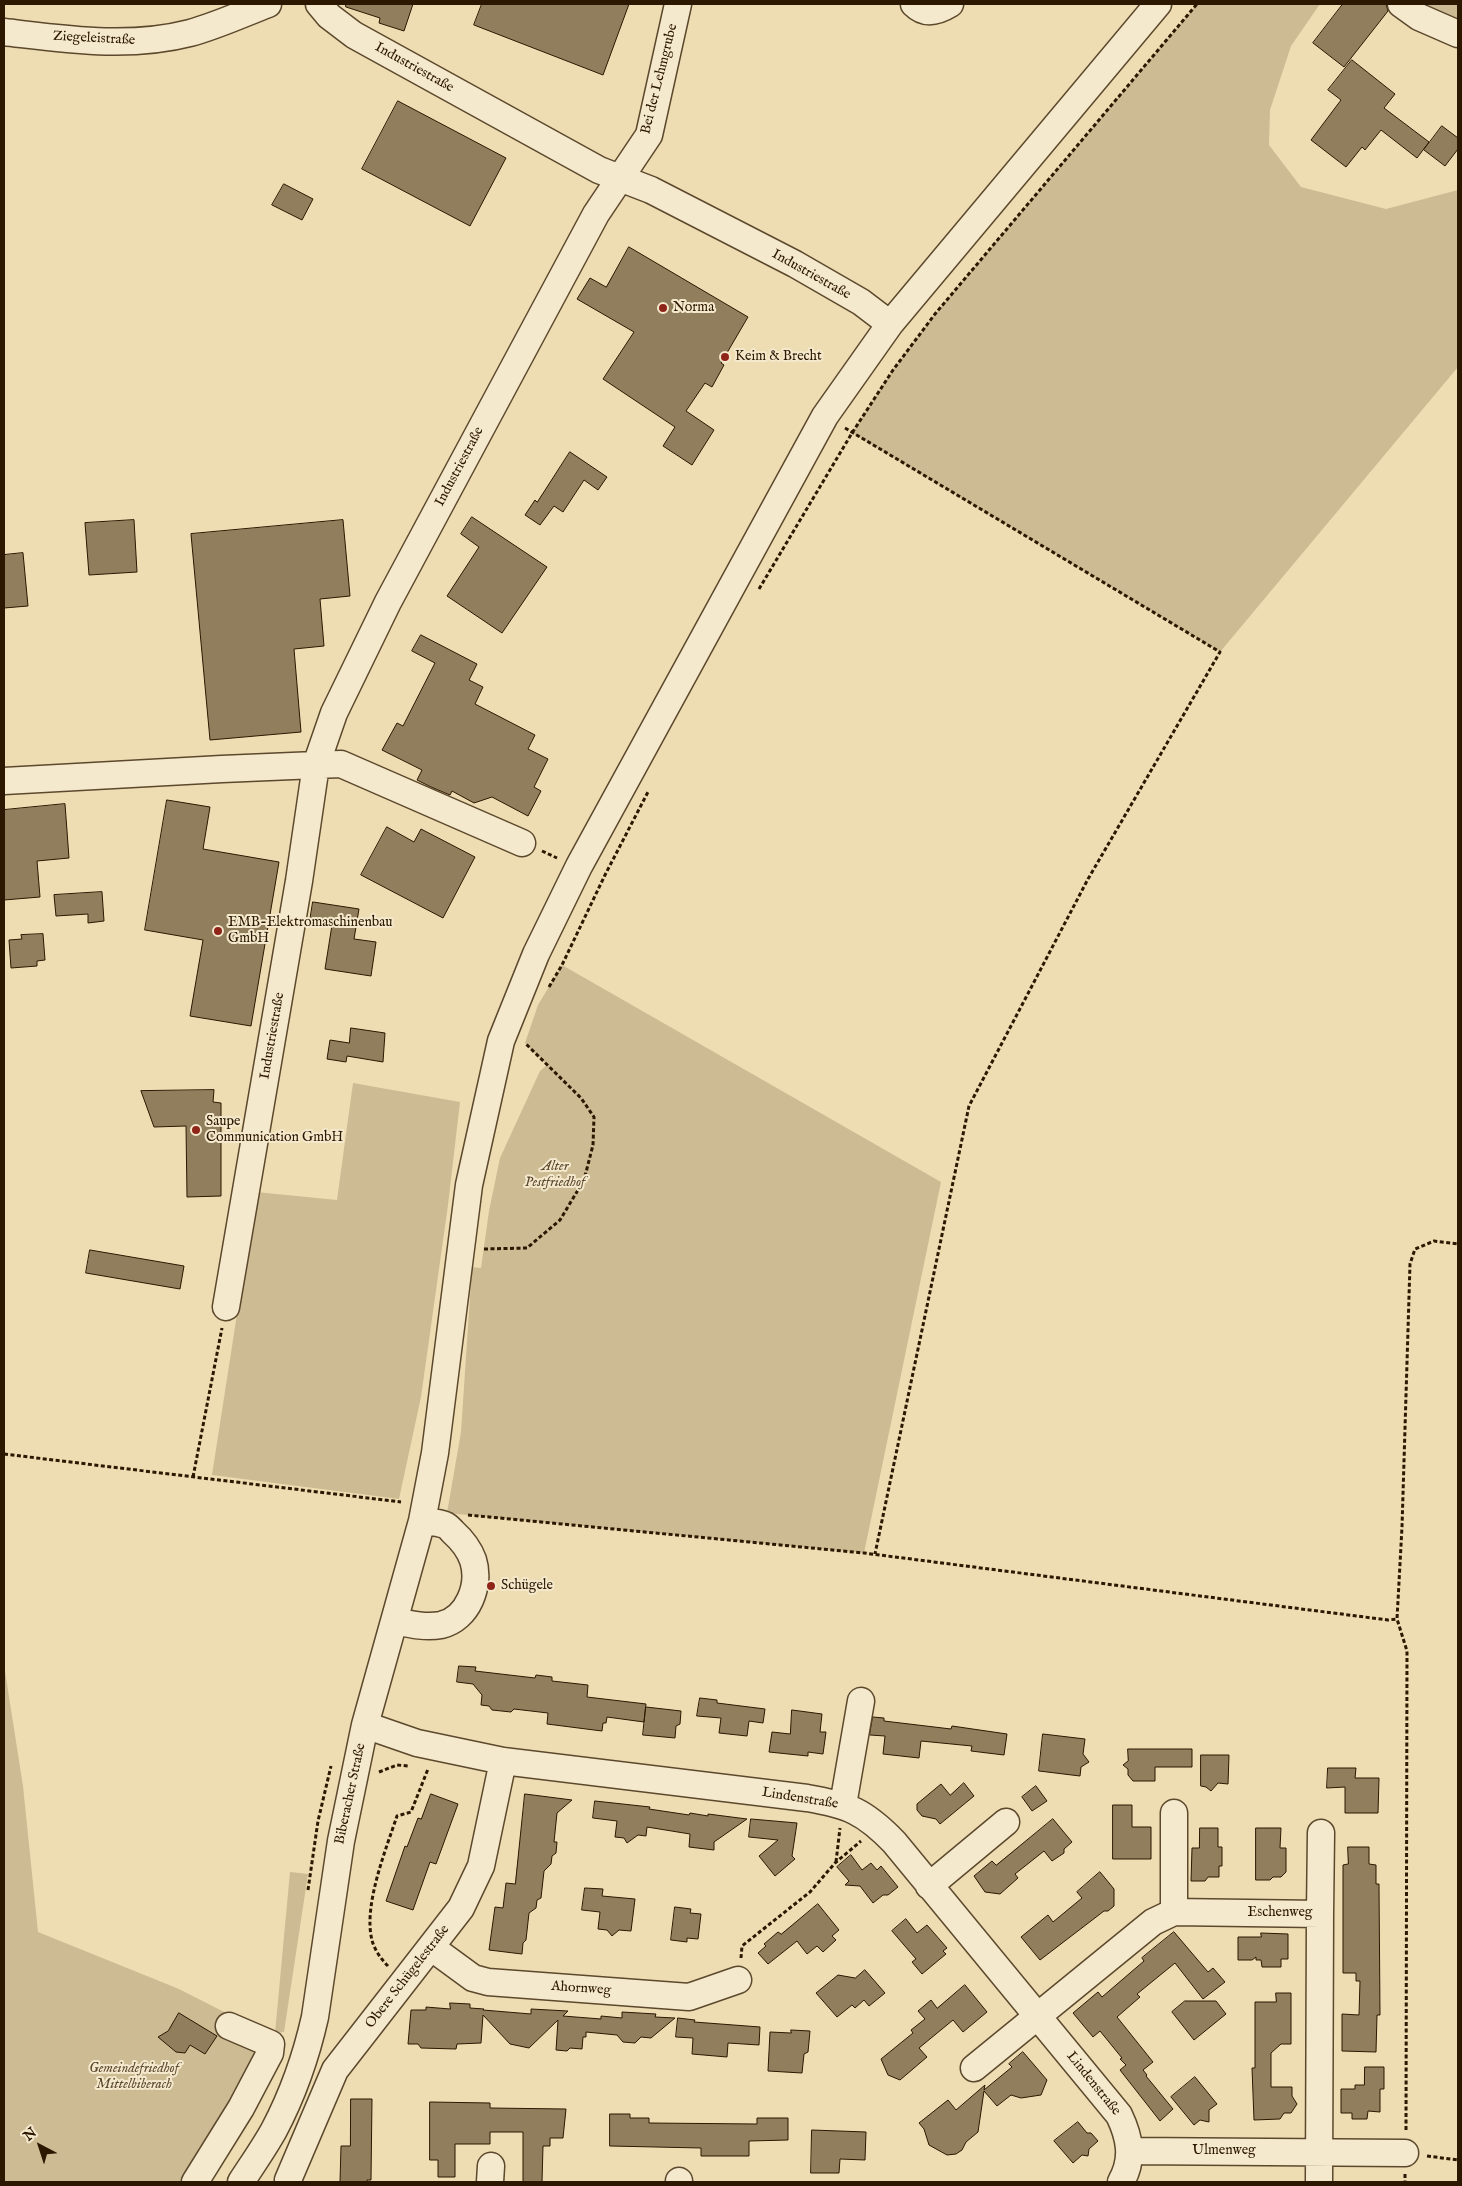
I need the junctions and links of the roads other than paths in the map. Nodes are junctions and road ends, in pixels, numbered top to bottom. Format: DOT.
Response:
graph roads {
  1 [pos="268,4"];
  2 [pos="319,4"];
  3 [pos="678,4"];
  4 [pos="914,4"];
  5 [pos="950,4"];
  6 [pos="1158,4"];
  7 [pos="1401,4"];
  8 [pos="4,32"];
  9 [pos="1458,34"];
  10 [pos="622,178"];
  11 [pos="890,324"];
  12 [pos="316,766"];
  13 [pos="4,781"];
  14 [pos="522,843"];
  15 [pos="226,1307"];
  16 [pos="422,1521"];
  17 [pos="395,1621"];
  18 [pos="861,1700"];
  19 [pos="365,1726"];
  20 [pos="503,1762"];
  21 [pos="842,1805"];
  22 [pos="1174,1813"];
  23 [pos="1006,1822"];
  24 [pos="1321,1834"];
  25 [pos="930,1886"];
  26 [pos="1174,1912"];
  27 [pos="1320,1914"];
  28 [pos="432,1948"];
  29 [pos="738,1980"];
  30 [pos="1038,2017"];
  31 [pos="229,2026"];
  32 [pos="974,2068"];
  33 [pos="1406,2140"];
  34 [pos="1131,2151"];
  35 [pos="1318,2151"];
  36 [pos="195,2182"];
  37 [pos="241,2182"];
  38 [pos="288,2182"];
  39 [pos="1121,2182"];
  40 [pos="1318,2182"];
  1 -- 8 [label="street, Ziegeleistraße"];
  2 -- 10 [label="street, Industriestraße"];
  3 -- 10 [label="street, Bei der Lehmgrube"];
  4 -- 5 [label="street"];
  6 -- 11 [label="street, Biberacher Straße"];
  7 -- 9 [label="street"];
  10 -- 11 [label="street, Industriestraße"];
  10 -- 12 [label="street, Industriestraße"];
  11 -- 16 [label="street, Biberacher Straße"];
  12 -- 13 [label="street"];
  12 -- 14 [label="street"];
  12 -- 15 [label="street, Industriestraße"];
  16 -- 17 [label="street, Biberacher Straße"];
  16 -- 17 [label="street"];
  17 -- 19 [label="street, Biberacher Straße"];
  18 -- 21 [label="street"];
  19 -- 20 [label="street, Lindenstraße"];
  19 -- 37 [label="street, Biberacher Straße"];
  20 -- 21 [label="street, Lindenstraße"];
  20 -- 28 [label="street, Obere Schügelestraße"];
  21 -- 25 [label="street, Lindenstraße"];
  22 -- 26 [label="street"];
  23 -- 25 [label="street"];
  24 -- 27 [label="street"];
  25 -- 30 [label="street, Lindenstraße"];
  26 -- 27 [label="street, Eschenweg"];
  26 -- 30 [label="street, Eschenweg"];
  27 -- 35 [label="street, Eschenweg"];
  28 -- 29 [label="street, Ahornweg"];
  28 -- 38 [label="street, Obere Schügelestraße"];
  30 -- 32 [label="street, Eschenweg"];
  30 -- 34 [label="street, Lindenstraße"];
  31 -- 36 [label="street"];
  33 -- 35 [label="street, Ulmenweg"];
  34 -- 35 [label="street, Ulmenweg"];
  34 -- 39 [label="street"];
  35 -- 40 [label="street"];
}
